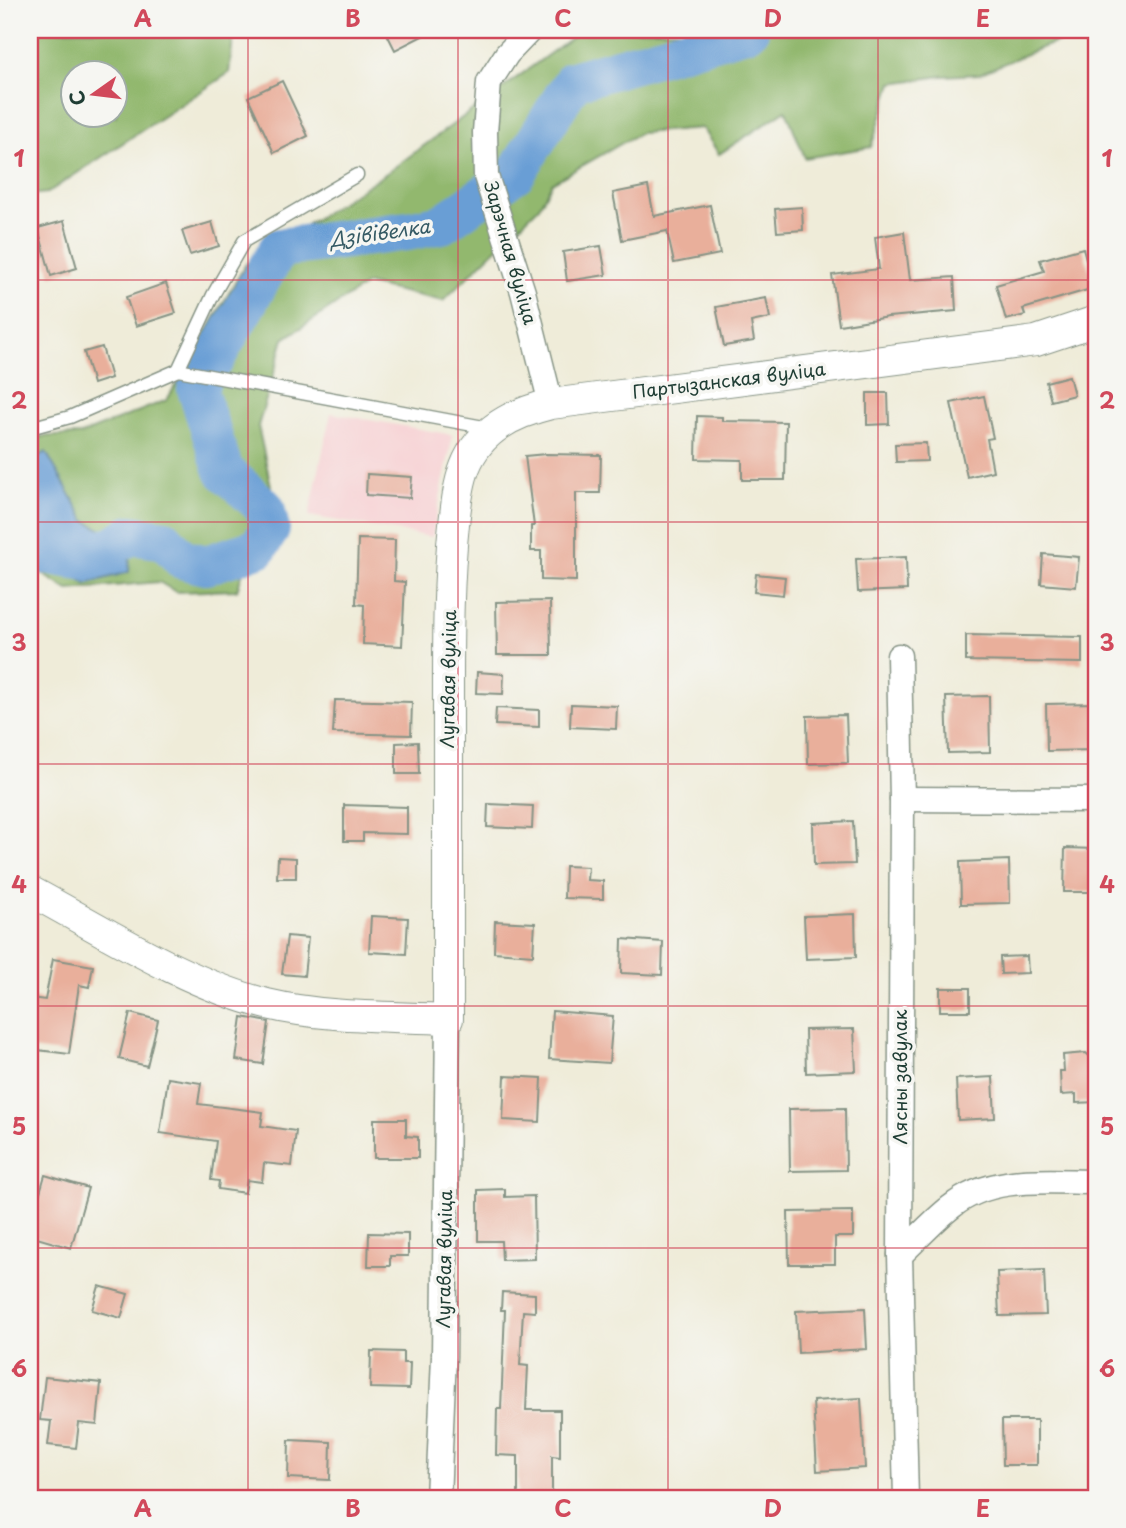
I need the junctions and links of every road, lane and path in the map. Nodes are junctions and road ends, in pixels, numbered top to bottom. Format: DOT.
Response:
graph roads {
  1 [pos="530,30"];
  2 [pos="357,175"];
  3 [pos="1096,321"];
  4 [pos="178,370"];
  5 [pos="551,404"];
  6 [pos="30,428"];
  7 [pos="493,429"];
  8 [pos="452,548"];
  9 [pos="899,656"];
  10 [pos="902,799"];
  11 [pos="1096,800"];
  12 [pos="30,891"];
  13 [pos="448,1019"];
  14 [pos="1096,1182"];
  15 [pos="900,1255"];
  16 [pos="438,1498"];
  17 [pos="906,1498"];
  1 -- 5 [label="street, Зарэчная вуліца"];
  2 -- 4 [label="lane"];
  3 -- 5 [label="street, Партызанская вуліца"];
  4 -- 6 [label="lane"];
  4 -- 7 [label="lane"];
  5 -- 7 [label="street, Партызанская вуліца"];
  7 -- 8 [label="street, Партызанская вуліца"];
  8 -- 13 [label="street, Лугавая вуліца"];
  9 -- 10 [label="street, Лясны завулак"];
  10 -- 11 [label="street"];
  10 -- 15 [label="street, Лясны завулак"];
  12 -- 13 [label="street"];
  13 -- 16 [label="street, Лугавая вуліца"];
  14 -- 15 [label="street"];
  15 -- 17 [label="street, Лясны завулак"];
}
